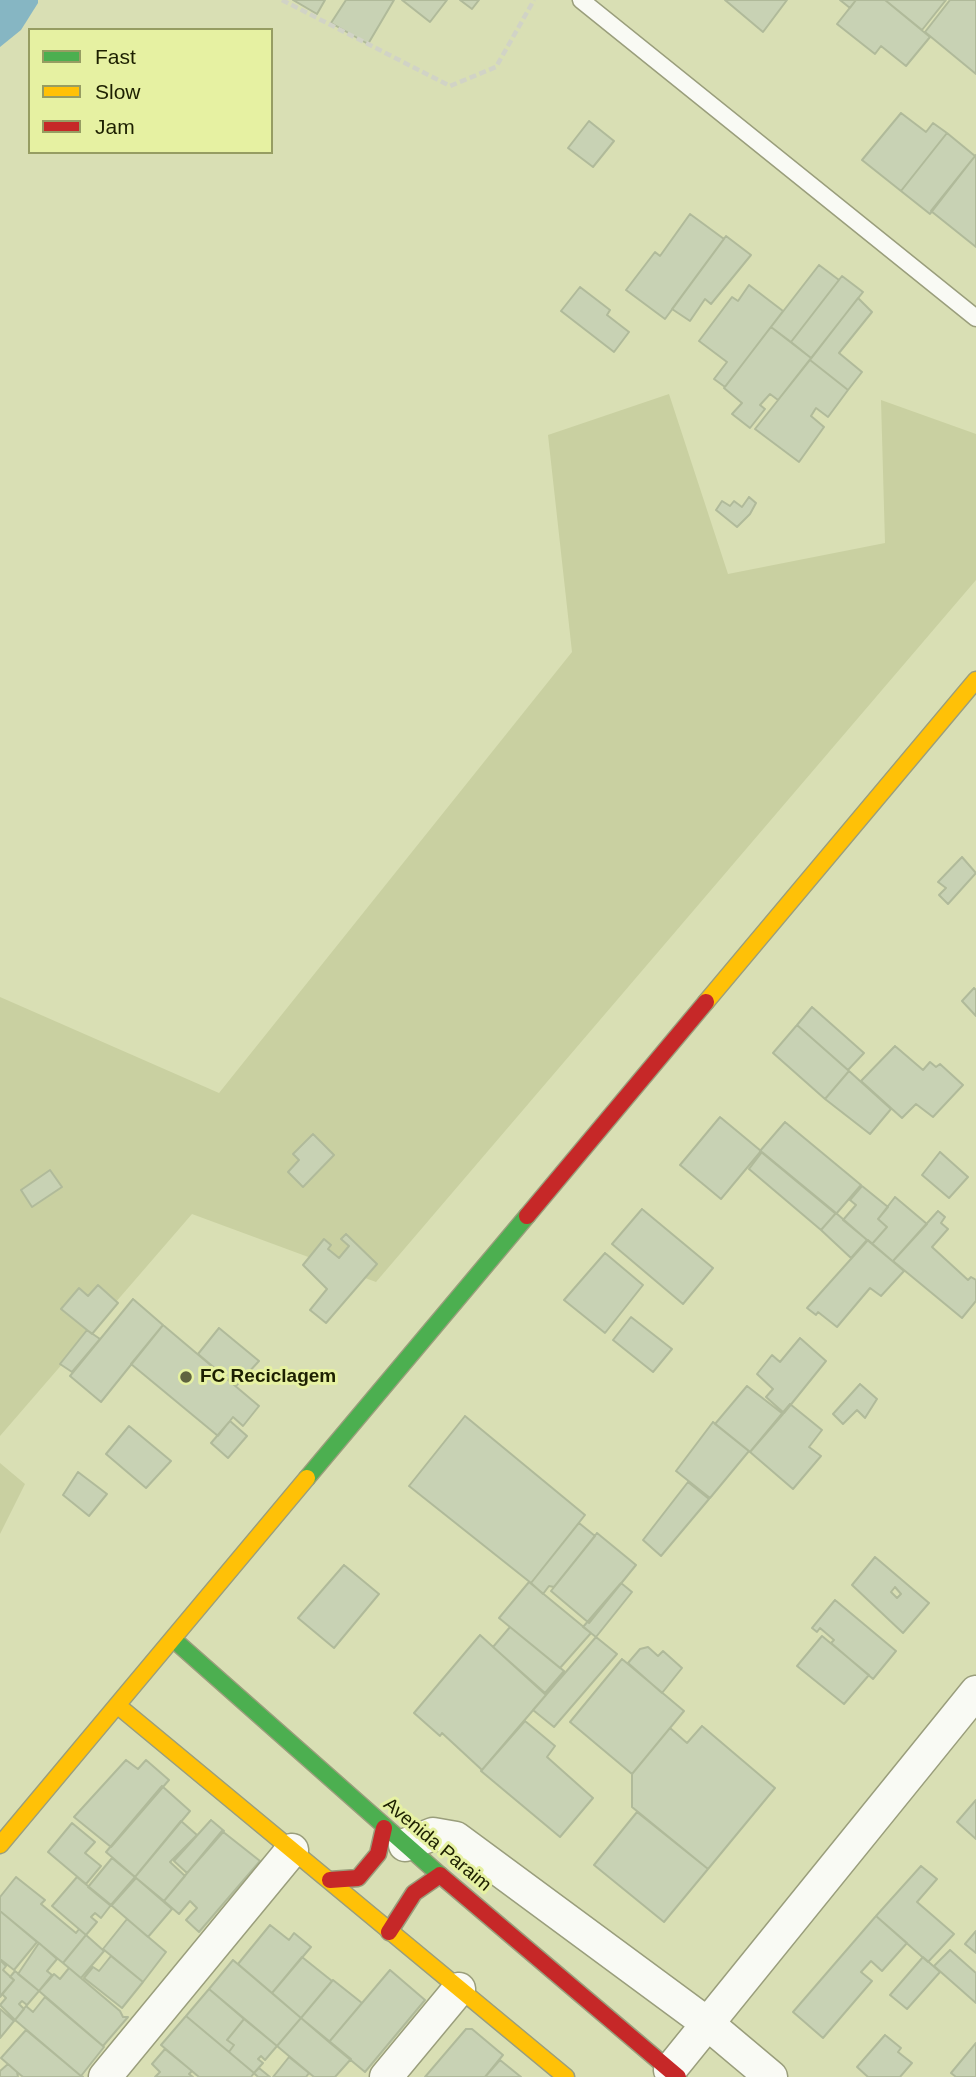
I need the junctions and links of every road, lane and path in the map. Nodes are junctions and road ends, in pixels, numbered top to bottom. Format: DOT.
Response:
graph roads {
  1 [pos="282,0"];
  2 [pos="534,0"];
  3 [pos="580,0"];
  4 [pos="976,318"];
  5 [pos="976,680"];
  6 [pos="173,1639"];
  7 [pos="976,1692"];
  8 [pos="117,1706"];
  9 [pos="395,1836"];
  10 [pos="0,1845"];
  11 [pos="292,1850"];
  12 [pos="440,1875"];
  13 [pos="330,1880"];
  14 [pos="389,1931"];
  15 [pos="459,1989"];
  16 [pos="708,2024"];
  17 [pos="674,2073"];
  18 [pos="105,2077"];
  19 [pos="386,2077"];
  20 [pos="566,2077"];
  21 [pos="771,2077"];
  1 -- 2 [label="path"];
  3 -- 4 [label="lane"];
  5 -- 6 [label="main road"];
  6 -- 8 [label="main road"];
  6 -- 9 [label="main road, Avenida Paraim"];
  7 -- 16 [label="street"];
  8 -- 10 [label="main road"];
  8 -- 11 [label="main road"];
  9 -- 12 [label="main road, Avenida Paraim"];
  9 -- 13 [label="main road"];
  9 -- 16 [label="street"];
  11 -- 13 [label="main road"];
  11 -- 18 [label="street"];
  12 -- 14 [label="main road"];
  12 -- 17 [label="main road, Avenida Paraim"];
  13 -- 14 [label="main road"];
  14 -- 15 [label="main road"];
  15 -- 19 [label="street"];
  15 -- 20 [label="main road"];
  16 -- 17 [label="street"];
  16 -- 21 [label="street"];
}
